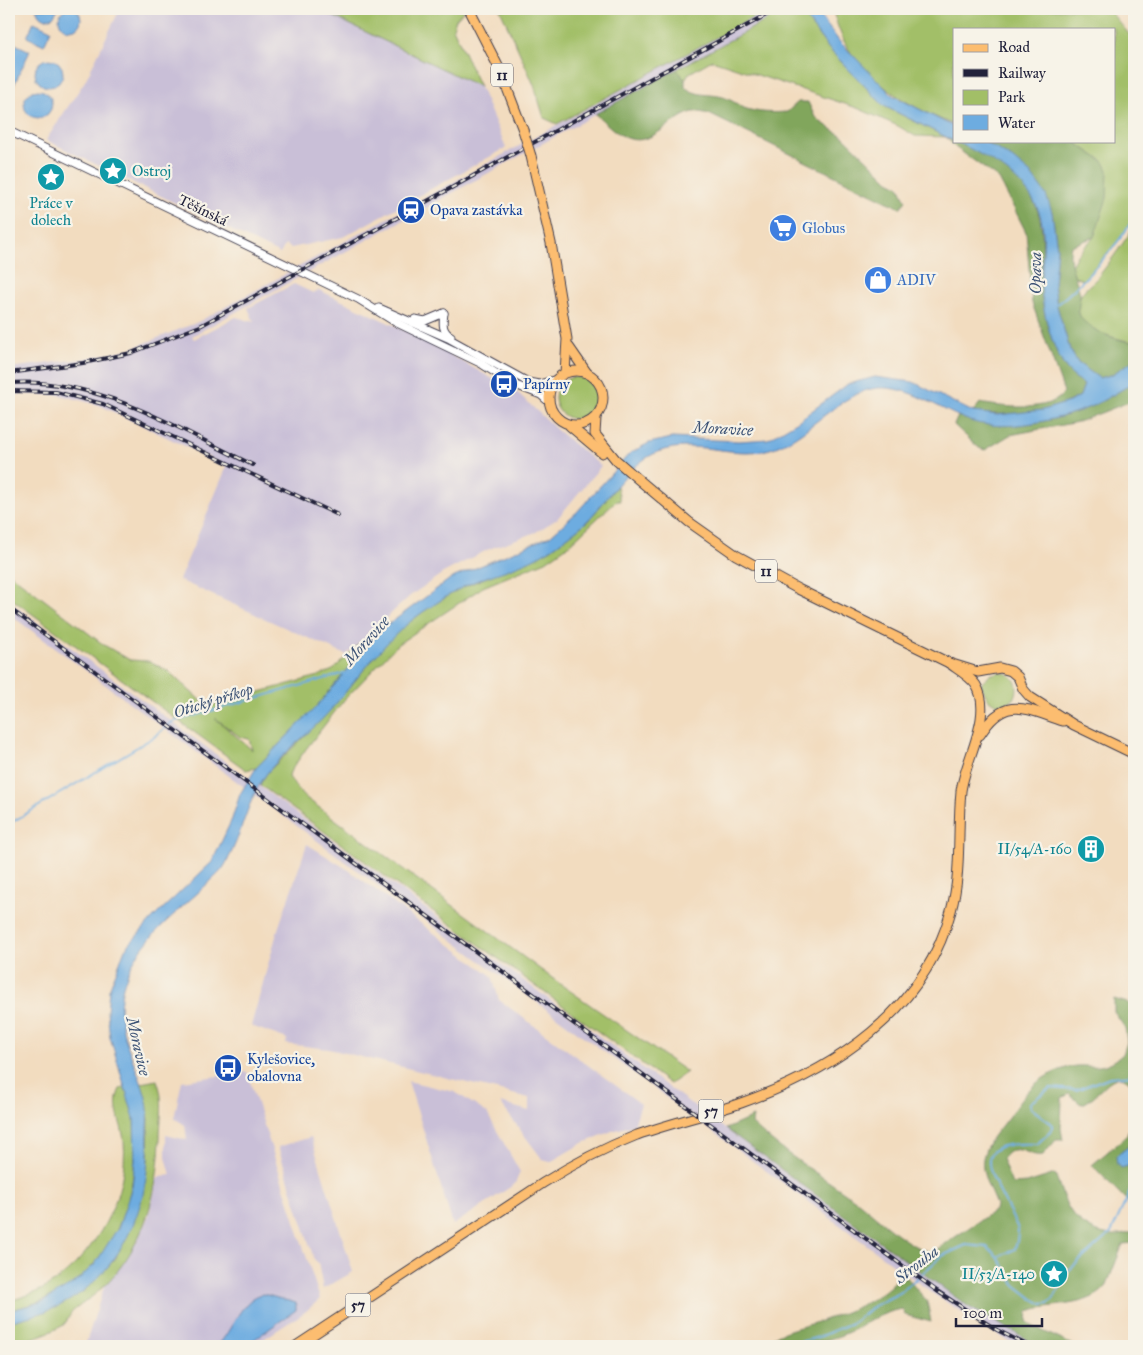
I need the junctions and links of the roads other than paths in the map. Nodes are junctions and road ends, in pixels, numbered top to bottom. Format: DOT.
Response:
graph roads {
  1 [pos="470,9"];
  2 [pos="9,131"];
  3 [pos="358,299"];
  4 [pos="375,306"];
  5 [pos="567,339"];
  6 [pos="509,371"];
  7 [pos="565,373"];
  8 [pos="587,373"];
  9 [pos="557,379"];
  10 [pos="549,402"];
  11 [pos="596,418"];
  12 [pos="569,425"];
  13 [pos="616,460"];
  14 [pos="949,663"];
  15 [pos="990,671"];
  16 [pos="1021,685"];
  17 [pos="979,694"];
  18 [pos="1007,710"];
  19 [pos="1074,725"];
  20 [pos="970,753"];
  21 [pos="1134,754"];
  22 [pos="296,1346"];
  1 -- 5 [label="main road, 11, bridge"];
  2 -- 3 [label="street, Těšínská"];
  3 -- 4 [label="street, Těšínská"];
  3 -- 10 [label="street, Těšínská"];
  4 -- 6 [label="street, Těšínská"];
  4 -- 6 [label="street"];
  5 -- 7 [label="main road, 11"];
  5 -- 8 [label="main road, 11"];
  6 -- 9 [label="street, Těšínská"];
  7 -- 8 [label="main road"];
  7 -- 9 [label="main road, Těšínská"];
  8 -- 11 [label="main road"];
  9 -- 10 [label="main road"];
  10 -- 12 [label="main road, Těšínská"];
  11 -- 12 [label="main road"];
  11 -- 13 [label="main road, 11"];
  12 -- 13 [label="main road, 11"];
  13 -- 14 [label="main road, 11"];
  14 -- 15 [label="main road, 11"];
  14 -- 17 [label="main road, 11"];
  15 -- 16 [label="main road, 11"];
  15 -- 17 [label="main road"];
  16 -- 18 [label="main road"];
  16 -- 19 [label="main road, 11"];
  17 -- 18 [label="main road, 11"];
  17 -- 20 [label="main road, 57"];
  18 -- 19 [label="main road, 11"];
  18 -- 20 [label="main road, 57"];
  19 -- 21 [label="main road, 11"];
  20 -- 22 [label="main road, 57"];
}
